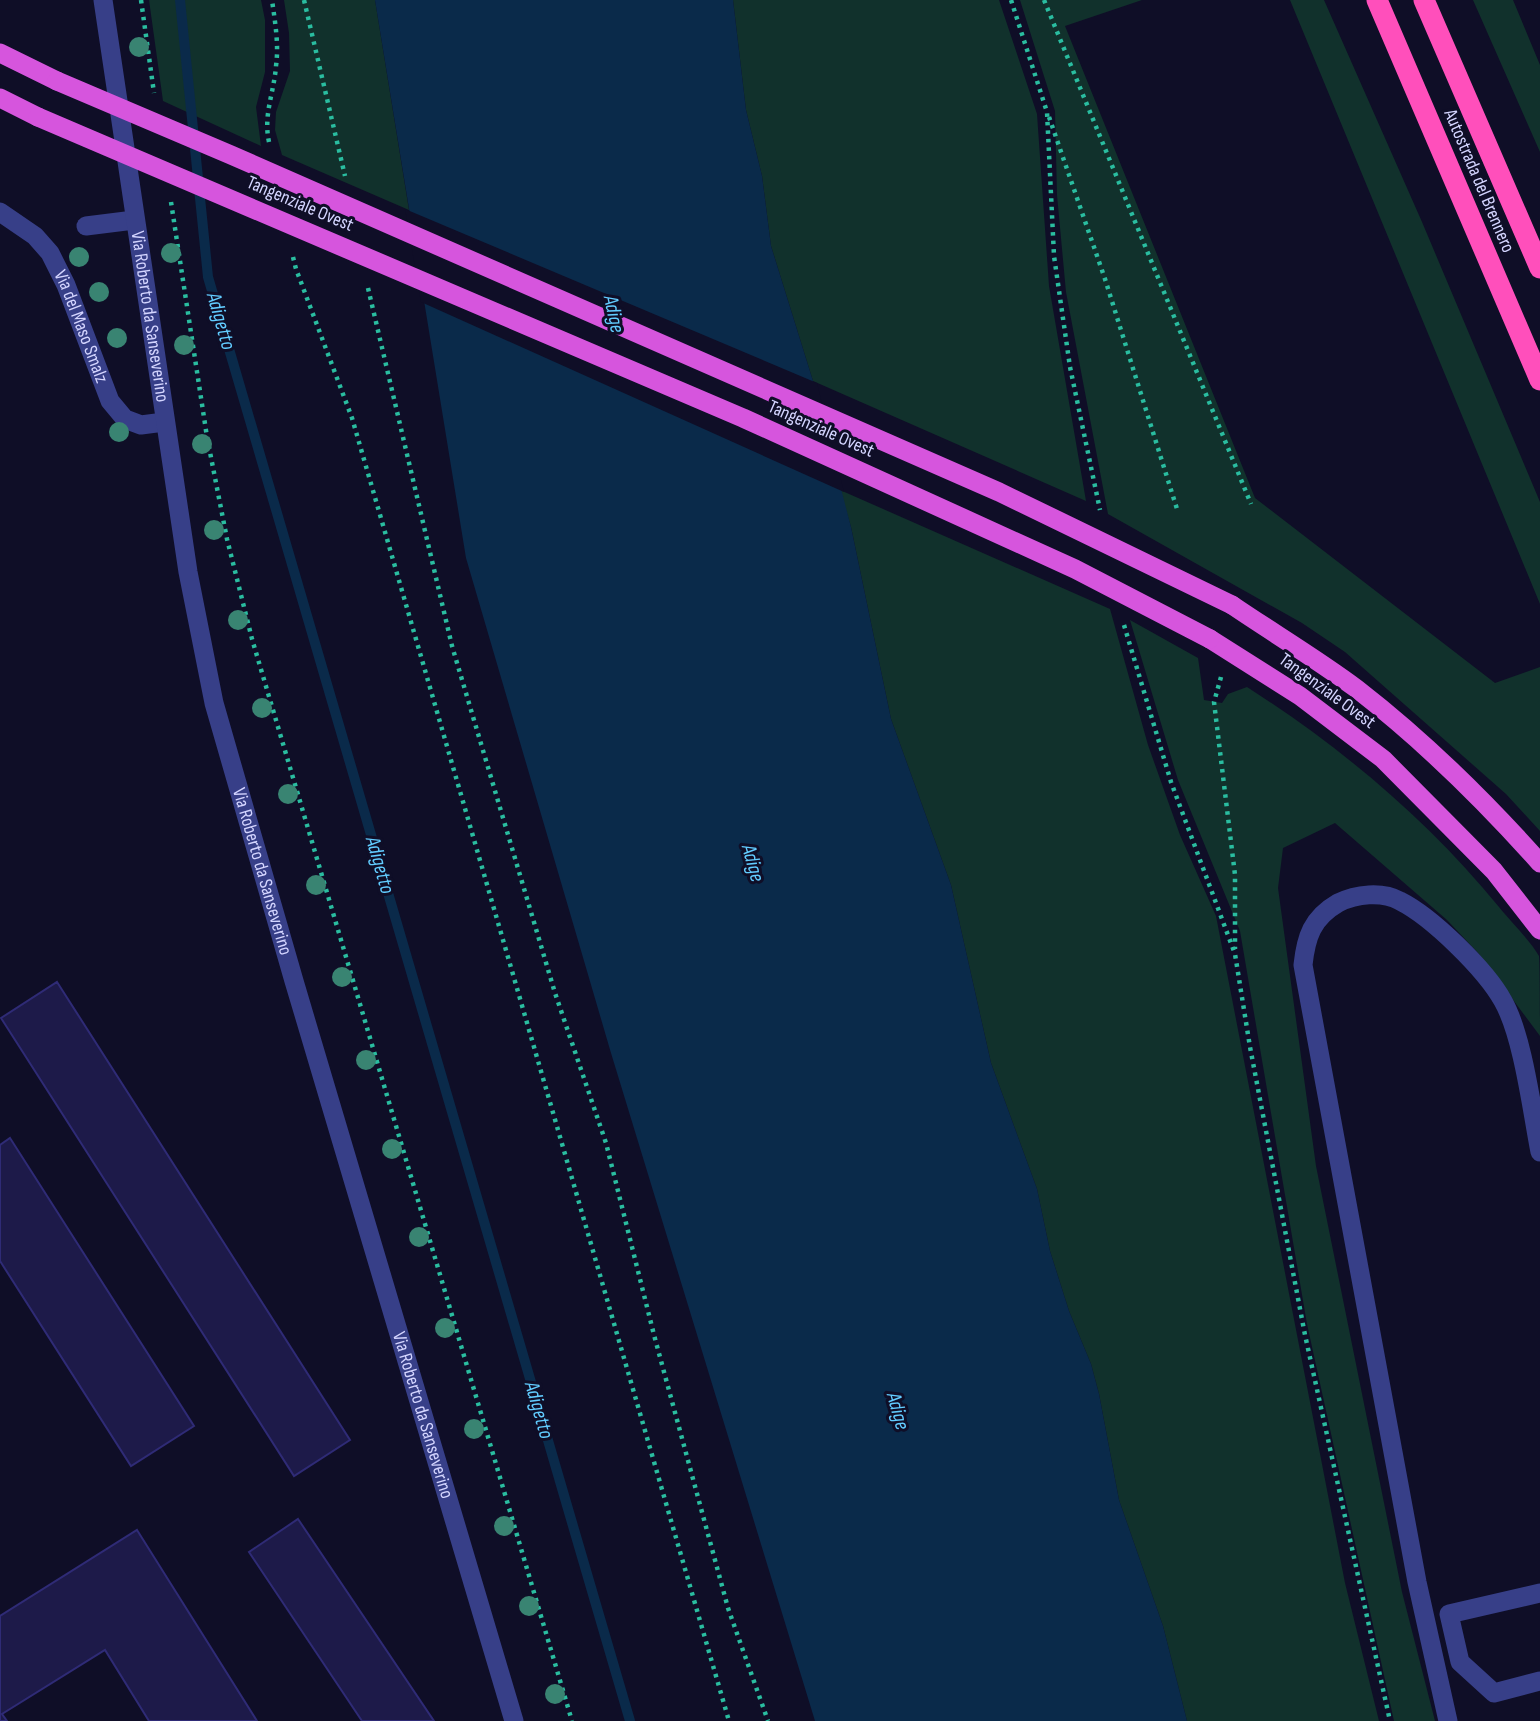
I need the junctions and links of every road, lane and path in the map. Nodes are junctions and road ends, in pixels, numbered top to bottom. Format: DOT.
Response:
graph roads {
  1 [pos="103,0"];
  2 [pos="272,0"];
  3 [pos="304,0"];
  4 [pos="1011,0"];
  5 [pos="1044,0"];
  6 [pos="1377,0"];
  7 [pos="1424,0"];
  8 [pos="0,53"];
  9 [pos="0,98"];
  10 [pos="1047,112"];
  11 [pos="271,152"];
  12 [pos="346,181"];
  13 [pos="0,212"];
  14 [pos="134,220"];
  15 [pos="86,226"];
  16 [pos="293,256"];
  17 [pos="1540,268"];
  18 [pos="366,276"];
  19 [pos="188,316"];
  20 [pos="1540,380"];
  21 [pos="164,422"];
  22 [pos="1251,504"];
  23 [pos="1177,509"];
  24 [pos="1101,512"];
  25 [pos="1122,617"];
  26 [pos="1230,650"];
  27 [pos="1540,863"];
  28 [pos="1540,929"];
  29 [pos="1235,954"];
  30 [pos="1540,1152"];
  31 [pos="1540,1593"];
  32 [pos="1449,1614"];
  33 [pos="1437,1671"];
  34 [pos="1540,1681"];
  35 [pos="514,1721"];
  36 [pos="572,1721"];
  37 [pos="729,1721"];
  38 [pos="768,1721"];
  39 [pos="1390,1721"];
  40 [pos="1448,1721"];
  1 -- 14 [label="street, Via Roberto da Sanseverino"];
  2 -- 11 [label="path"];
  3 -- 12 [label="path"];
  4 -- 10 [label="path"];
  5 -- 22 [label="path"];
  6 -- 20 [label="highway, Autostrada del Brennero"];
  7 -- 17 [label="highway, Autostrada del Brennero"];
  8 -- 27 [label="highway, Tangenziale Ovest, bridge"];
  9 -- 26 [label="highway, Tangenziale Ovest, bridge"];
  10 -- 23 [label="path"];
  10 -- 24 [label="path"];
  13 -- 21 [label="street, Via del Maso Smalz"];
  14 -- 15 [label="street"];
  14 -- 21 [label="street, Via Roberto da Sanseverino"];
  16 -- 37 [label="path"];
  18 -- 38 [label="path"];
  19 -- 36 [label="path"];
  21 -- 35 [label="street, Via Roberto da Sanseverino"];
  25 -- 29 [label="path"];
  26 -- 28 [label="highway, Tangenziale Ovest"];
  26 -- 29 [label="path"];
  29 -- 39 [label="path"];
  30 -- 33 [label="street"];
  31 -- 32 [label="street"];
  32 -- 33 [label="street"];
  32 -- 34 [label="street"];
  33 -- 40 [label="street"];
}
